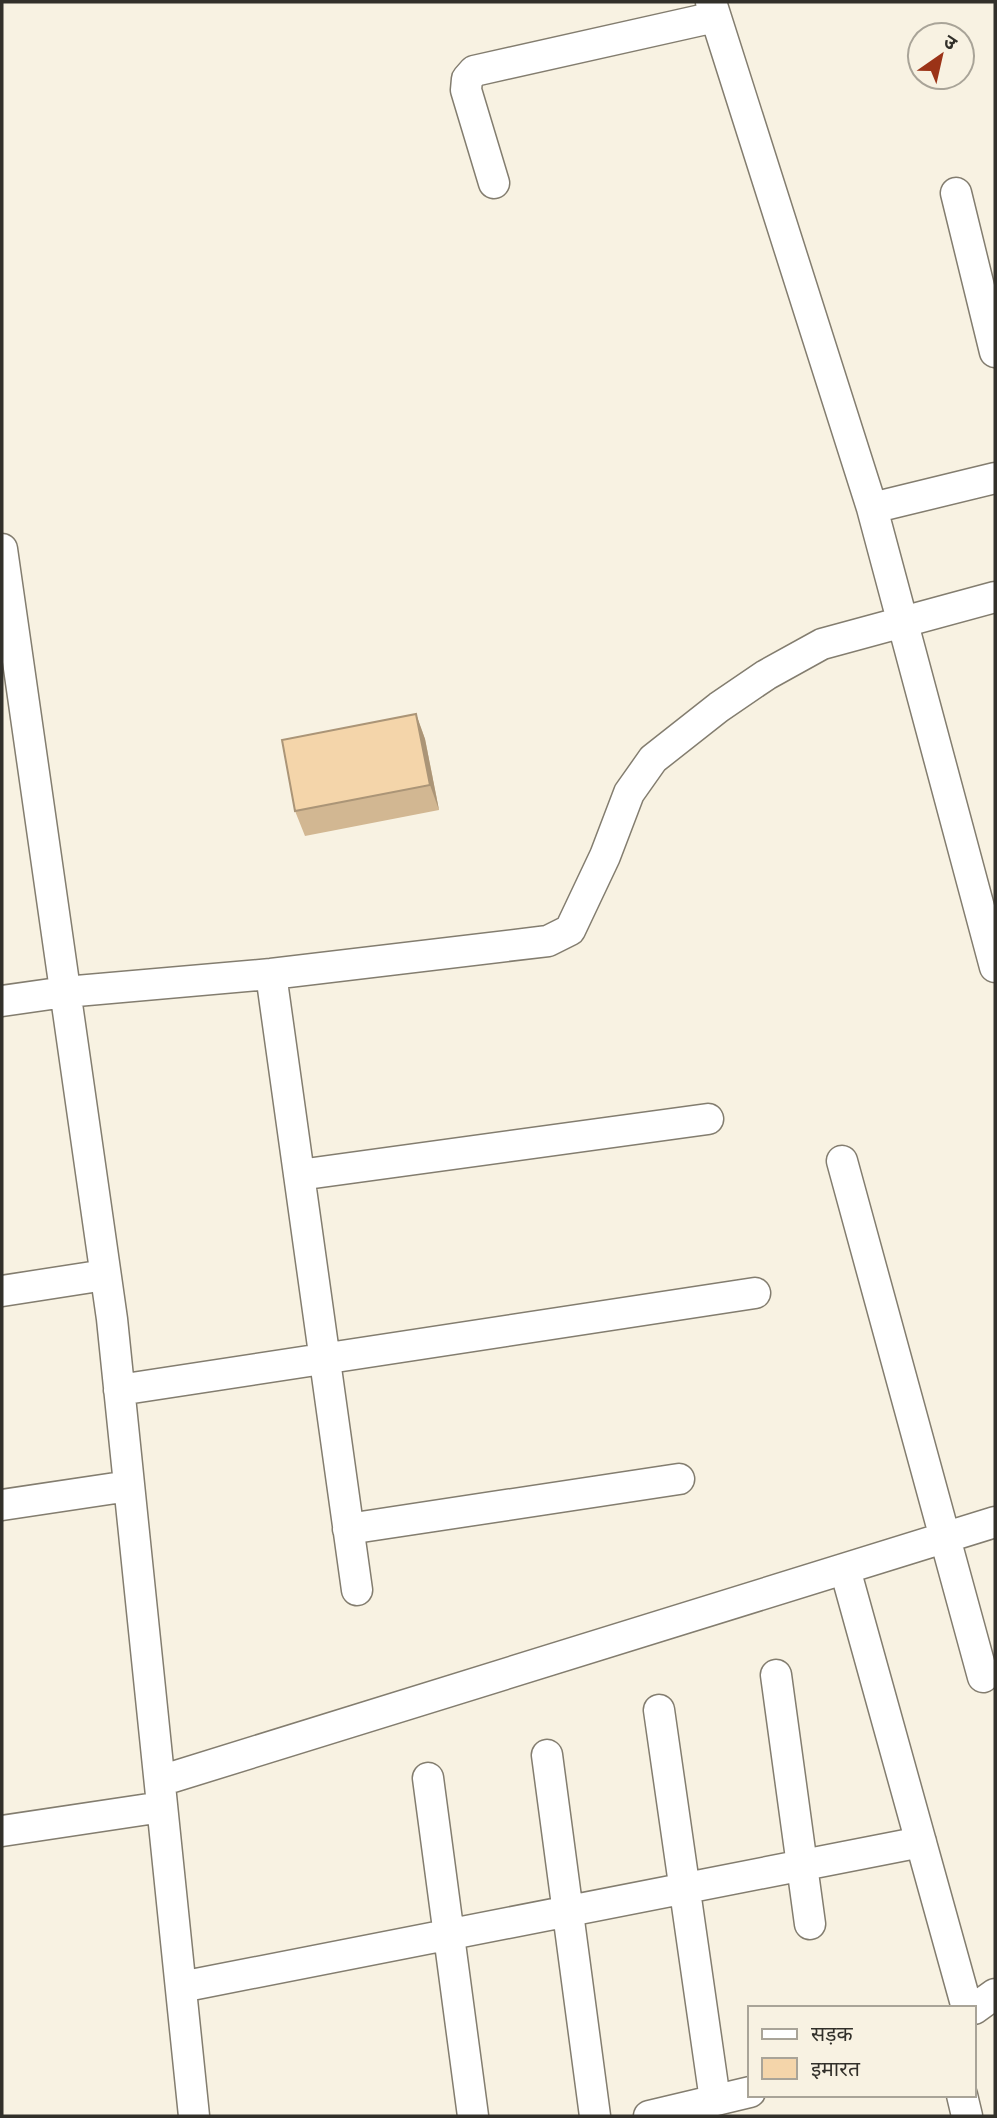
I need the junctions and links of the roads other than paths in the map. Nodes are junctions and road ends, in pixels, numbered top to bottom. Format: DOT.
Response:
graph roads {
  1 [pos="713,9"];
  2 [pos="494,183"];
  3 [pos="956,193"];
  4 [pos="995,352"];
  5 [pos="995,478"];
  6 [pos="872,508"];
  7 [pos="2,549"];
  8 [pos="995,597"];
  9 [pos="902,621"];
  10 [pos="9,648"];
  11 [pos="995,967"];
  12 [pos="271,974"];
  13 [pos="65,992"];
  14 [pos="2,1001"];
  15 [pos="708,1119"];
  16 [pos="842,1161"];
  17 [pos="299,1175"];
  18 [pos="105,1275"];
  19 [pos="2,1291"];
  20 [pos="755,1293"];
  21 [pos="324,1359"];
  22 [pos="119,1390"];
  23 [pos="679,1479"];
  24 [pos="129,1486"];
  25 [pos="2,1505"];
  26 [pos="995,1522"];
  27 [pos="348,1529"];
  28 [pos="945,1538"];
  29 [pos="845,1569"];
  30 [pos="357,1590"];
  31 [pos="776,1675"];
  32 [pos="983,1677"];
  33 [pos="659,1710"];
  34 [pos="547,1755"];
  35 [pos="428,1778"];
  36 [pos="161,1794"];
  37 [pos="2,1831"];
  38 [pos="921,1842"];
  39 [pos="802,1865"];
  40 [pos="684,1888"];
  41 [pos="568,1911"];
  42 [pos="810,1924"];
  43 [pos="449,1935"];
  44 [pos="181,1987"];
  45 [pos="995,1994"];
  46 [pos="966,2006"];
  47 [pos="976,2008"];
  48 [pos="748,2092"];
  49 [pos="962,2097"];
  50 [pos="715,2100"];
  51 [pos="194,2116"];
  52 [pos="473,2116"];
  53 [pos="595,2116"];
  54 [pos="649,2116"];
  55 [pos="967,2116"];
  1 -- 2 [label="street"];
  1 -- 6 [label="street"];
  3 -- 4 [label="street"];
  5 -- 6 [label="street"];
  6 -- 9 [label="street"];
  7 -- 10 [label="street"];
  8 -- 9 [label="street"];
  9 -- 11 [label="street"];
  9 -- 12 [label="street"];
  10 -- 13 [label="street"];
  12 -- 13 [label="street"];
  12 -- 17 [label="street"];
  13 -- 14 [label="street"];
  13 -- 18 [label="street"];
  15 -- 17 [label="street"];
  16 -- 28 [label="street"];
  17 -- 21 [label="street"];
  18 -- 19 [label="street"];
  18 -- 22 [label="street"];
  20 -- 21 [label="street"];
  21 -- 22 [label="street"];
  21 -- 27 [label="street"];
  22 -- 24 [label="street"];
  23 -- 27 [label="street"];
  24 -- 25 [label="street"];
  24 -- 36 [label="street"];
  26 -- 28 [label="street"];
  27 -- 30 [label="street"];
  28 -- 29 [label="street"];
  28 -- 32 [label="street"];
  29 -- 36 [label="street"];
  29 -- 38 [label="street"];
  31 -- 39 [label="street"];
  33 -- 40 [label="street"];
  34 -- 41 [label="street"];
  35 -- 43 [label="street"];
  36 -- 37 [label="street"];
  36 -- 44 [label="street"];
  38 -- 39 [label="street"];
  38 -- 46 [label="street"];
  39 -- 40 [label="street"];
  39 -- 42 [label="street"];
  40 -- 41 [label="street"];
  40 -- 50 [label="street"];
  41 -- 43 [label="street"];
  41 -- 53 [label="street"];
  43 -- 44 [label="street"];
  43 -- 52 [label="street"];
  44 -- 51 [label="street"];
  45 -- 47 [label="street"];
  48 -- 50 [label="street"];
  49 -- 55 [label="street"];
  50 -- 54 [label="street"];
}
